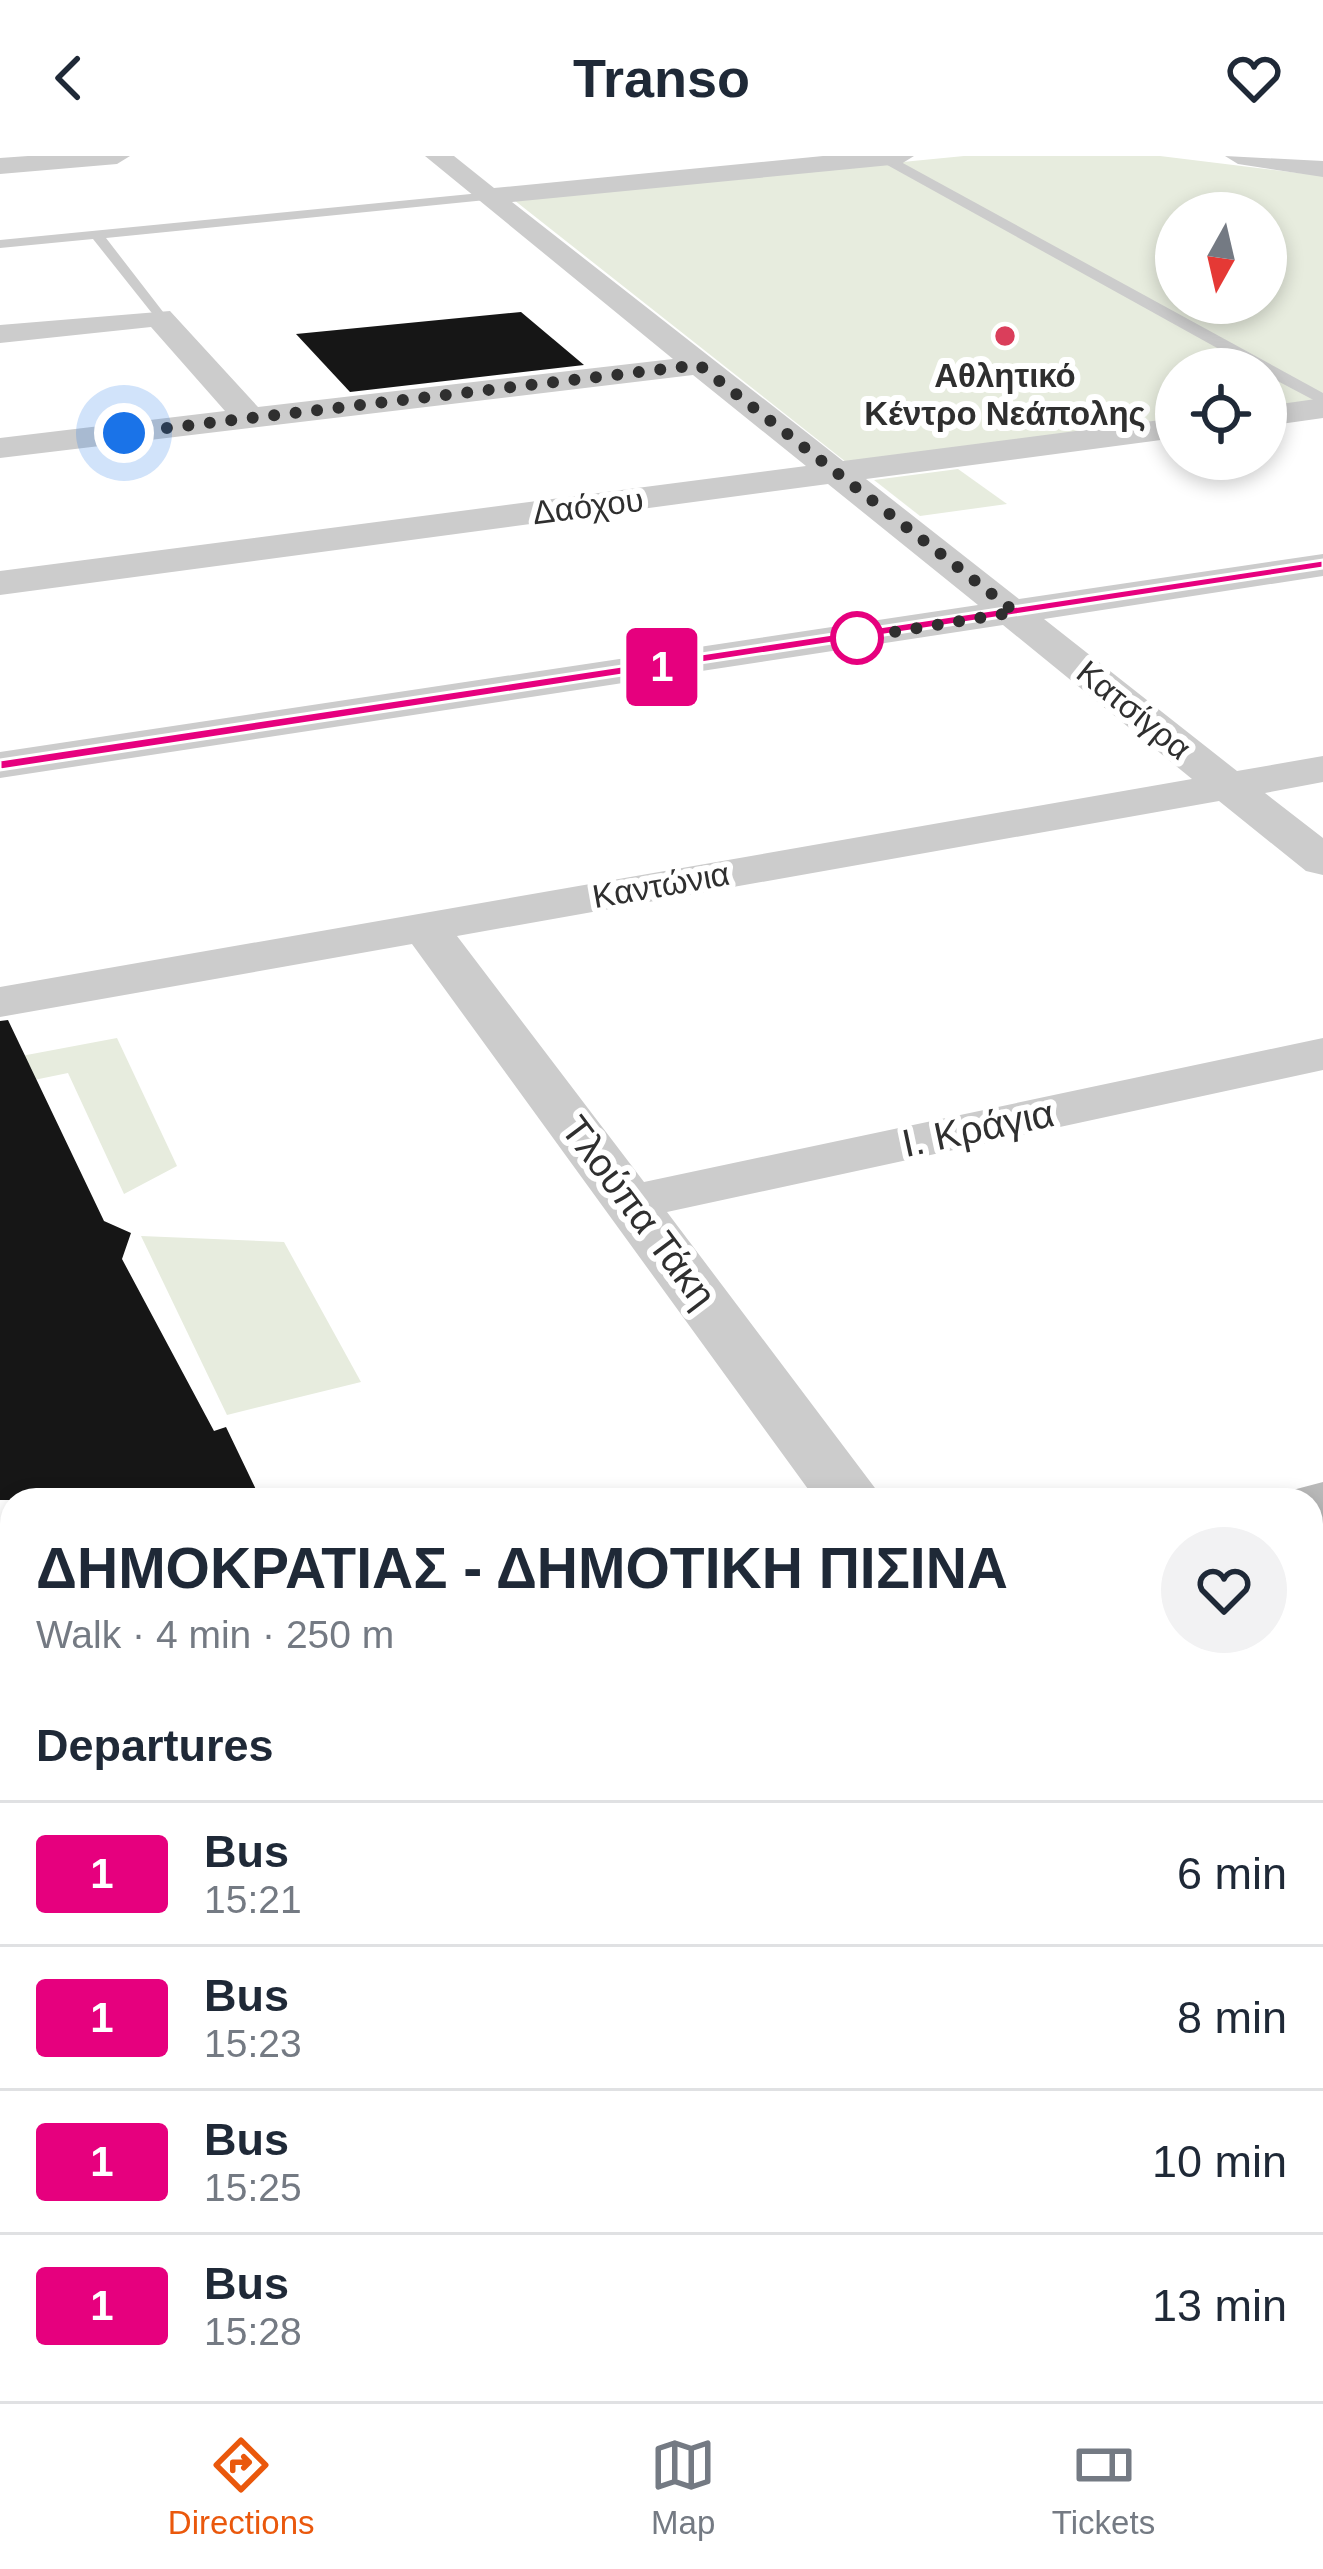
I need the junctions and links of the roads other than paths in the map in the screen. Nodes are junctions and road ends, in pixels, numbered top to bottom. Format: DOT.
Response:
graph roads {
  1 [pos="117,156"];
  2 [pos="438,156"];
  3 [pos="901,156"];
  4 [pos="1238,156"];
  5 [pos="884,158"];
  6 [pos="0,166"];
  7 [pos="1323,169"];
  8 [pos="491,196"];
  9 [pos="96,235"];
  10 [pos="0,244"];
  11 [pos="159,317"];
  12 [pos="0,334"];
  13 [pos="699,365"];
  14 [pos="1323,404"];
  15 [pos="1287,412"];
  16 [pos="249,418"];
  17 [pos="1155,431"];
  18 [pos="0,448"];
  19 [pos="837,474"];
  20 [pos="1323,565"];
  21 [pos="0,583"];
  22 [pos="1015,612"];
  23 [pos="0,765"];
  24 [pos="1323,770"];
  25 [pos="1228,786"];
  26 [pos="1323,861"];
  27 [pos="424,926"];
  28 [pos="0,1002"];
  29 [pos="1323,1054"];
  30 [pos="632,1202"];
  31 [pos="842,1488"];
  1 -- 6 [label="street"];
  2 -- 8 [label="street, Κατσίγρα"];
  3 -- 5 [label="street"];
  4 -- 7 [label="street"];
  5 -- 8 [label="street"];
  5 -- 14 [label="lane"];
  8 -- 9 [label="lane"];
  8 -- 13 [label="street, Κατσίγρα"];
  9 -- 10 [label="lane"];
  9 -- 11 [label="lane"];
  11 -- 12 [label="street"];
  11 -- 16 [label="street"];
  13 -- 16 [label="street"];
  13 -- 19 [label="street, Κατσίγρα"];
  14 -- 15 [label="street"];
  16 -- 18 [label="street"];
  17 -- 19 [label="street, Δαόχου"];
  19 -- 21 [label="street, Δαόχου"];
  19 -- 22 [label="street, Κατσίγρα"];
  20 -- 22 [label="street"];
  22 -- 23 [label="street"];
  22 -- 25 [label="street, Κατσίγρα"];
  24 -- 25 [label="street, Καντώνια"];
  25 -- 26 [label="street, Κατσίγρα"];
  25 -- 27 [label="street, Καντώνια"];
  27 -- 28 [label="street, Καντώνια"];
  27 -- 30 [label="street, Τλούπα Τάκη"];
  29 -- 30 [label="street, Ι. Κράγια"];
  30 -- 31 [label="street, Τλούπα Τάκη"];
}
